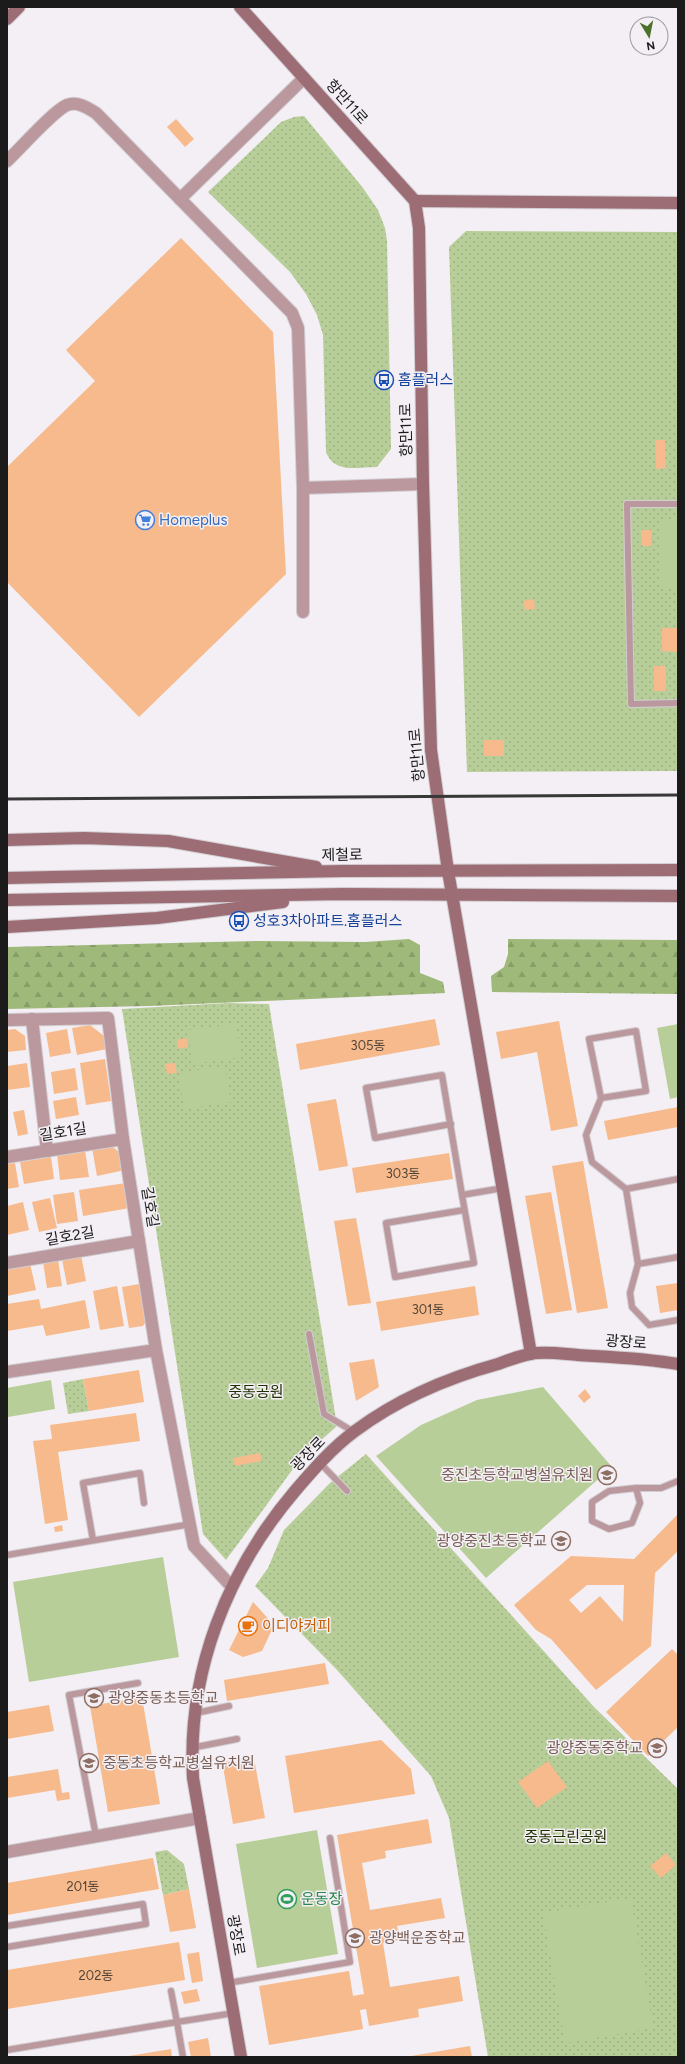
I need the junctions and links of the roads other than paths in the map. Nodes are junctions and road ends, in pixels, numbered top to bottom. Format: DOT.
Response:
graph roads {
  1 [pos="19,7"];
  2 [pos="240,7"];
  3 [pos="7,18"];
  4 [pos="304,78"];
  5 [pos="7,161"];
  6 [pos="180,199"];
  7 [pos="415,201"];
  8 [pos="678,203"];
  9 [pos="422,484"];
  10 [pos="303,488"];
  11 [pos="678,504"];
  12 [pos="302,612"];
  13 [pos="678,703"];
  14 [pos="7,840"];
  15 [pos="678,870"];
  16 [pos="343,871"];
  17 [pos="448,871"];
  18 [pos="7,878"];
  19 [pos="343,894"];
  20 [pos="453,894"];
  21 [pos="678,896"];
  22 [pos="7,900"];
  23 [pos="7,927"];
  24 [pos="32,1019"];
  25 [pos="7,1020"];
  26 [pos="601,1098"];
  27 [pos="451,1124"];
  28 [pos="123,1139"];
  29 [pos="47,1150"];
  30 [pos="7,1157"];
  31 [pos="678,1179"];
  32 [pos="503,1188"];
  33 [pos="626,1189"];
  34 [pos="462,1195"];
  35 [pos="464,1210"];
  36 [pos="139,1241"];
  37 [pos="678,1257"];
  38 [pos="7,1263"];
  39 [pos="638,1264"];
  40 [pos="678,1320"];
  41 [pos="309,1334"];
  42 [pos="156,1350"];
  43 [pos="531,1354"];
  44 [pos="678,1364"];
  45 [pos="7,1372"];
  46 [pos="354,1432"];
  47 [pos="319,1462"];
  48 [pos="678,1481"];
  49 [pos="636,1488"];
  50 [pos="348,1491"];
  51 [pos="144,1504"];
  52 [pos="191,1524"];
  53 [pos="93,1540"];
  54 [pos="7,1555"];
  55 [pos="231,1586"];
  56 [pos="138,1682"];
  57 [pos="229,1706"];
  58 [pos="196,1713"];
  59 [pos="237,1739"];
  60 [pos="191,1748"];
  61 [pos="200,1818"];
  62 [pos="96,1836"];
  63 [pos="330,1838"];
  64 [pos="7,1852"];
  65 [pos="7,1926"];
  66 [pos="7,1947"];
  67 [pos="228,1983"];
  68 [pos="171,1991"];
  69 [pos="234,2012"];
  70 [pos="177,2022"];
  71 [pos="7,2050"];
  72 [pos="183,2057"];
  73 [pos="241,2057"];
  1 -- 3 [label="street"];
  2 -- 4 [label="street, 항만11로"];
  4 -- 6 [label="street"];
  4 -- 7 [label="street, 항만11로"];
  5 -- 6 [label="street"];
  6 -- 10 [label="street"];
  7 -- 8 [label="street"];
  7 -- 9 [label="street, 항만11로"];
  9 -- 10 [label="street"];
  9 -- 17 [label="street, 항만11로"];
  10 -- 12 [label="street"];
  11 -- 13 [label="lane"];
  14 -- 16 [label="street"];
  15 -- 17 [label="street, 제철로"];
  16 -- 17 [label="street, 제철로"];
  16 -- 18 [label="street, 제철로"];
  17 -- 20 [label="street, 항만11로"];
  19 -- 20 [label="street"];
  19 -- 22 [label="street"];
  19 -- 23 [label="street"];
  20 -- 21 [label="street"];
  20 -- 32 [label="street, 항만11로"];
  24 -- 25 [label="street, 길호길"];
  24 -- 28 [label="street, 길호길"];
  24 -- 29 [label="street"];
  26 -- 26 [label="lane"];
  26 -- 33 [label="lane"];
  27 -- 27 [label="lane"];
  27 -- 34 [label="lane"];
  28 -- 29 [label="street, 길호1길"];
  28 -- 36 [label="street, 길호길"];
  29 -- 30 [label="street, 길호1길"];
  31 -- 33 [label="lane"];
  32 -- 34 [label="lane"];
  32 -- 43 [label="street, 항만11로"];
  33 -- 39 [label="lane"];
  34 -- 35 [label="lane"];
  35 -- 35 [label="lane"];
  36 -- 38 [label="street, 길호2길"];
  36 -- 42 [label="street, 길호길"];
  37 -- 39 [label="lane"];
  39 -- 40 [label="lane"];
  41 -- 46 [label="lane"];
  42 -- 45 [label="street"];
  42 -- 52 [label="street, 길호길"];
  43 -- 44 [label="street, 광장로"];
  43 -- 46 [label="street, 광장로"];
  46 -- 47 [label="street, 광장로"];
  47 -- 50 [label="lane"];
  47 -- 55 [label="street, 광장로"];
  48 -- 49 [label="lane"];
  49 -- 49 [label="lane"];
  51 -- 53 [label="lane"];
  52 -- 53 [label="lane"];
  52 -- 55 [label="street, 길호길"];
  53 -- 54 [label="lane"];
  55 -- 58 [label="street, 광장로"];
  56 -- 62 [label="lane"];
  57 -- 58 [label="lane"];
  58 -- 60 [label="street, 광장로"];
  59 -- 60 [label="lane"];
  60 -- 61 [label="street, 광장로"];
  61 -- 62 [label="street"];
  61 -- 67 [label="street, 광장로"];
  62 -- 64 [label="street"];
  63 -- 67 [label="lane"];
  65 -- 66 [label="lane"];
  67 -- 69 [label="street, 광장로"];
  68 -- 70 [label="lane"];
  69 -- 70 [label="lane"];
  69 -- 73 [label="street, 광장로"];
  70 -- 71 [label="lane"];
  70 -- 72 [label="lane"];
}
